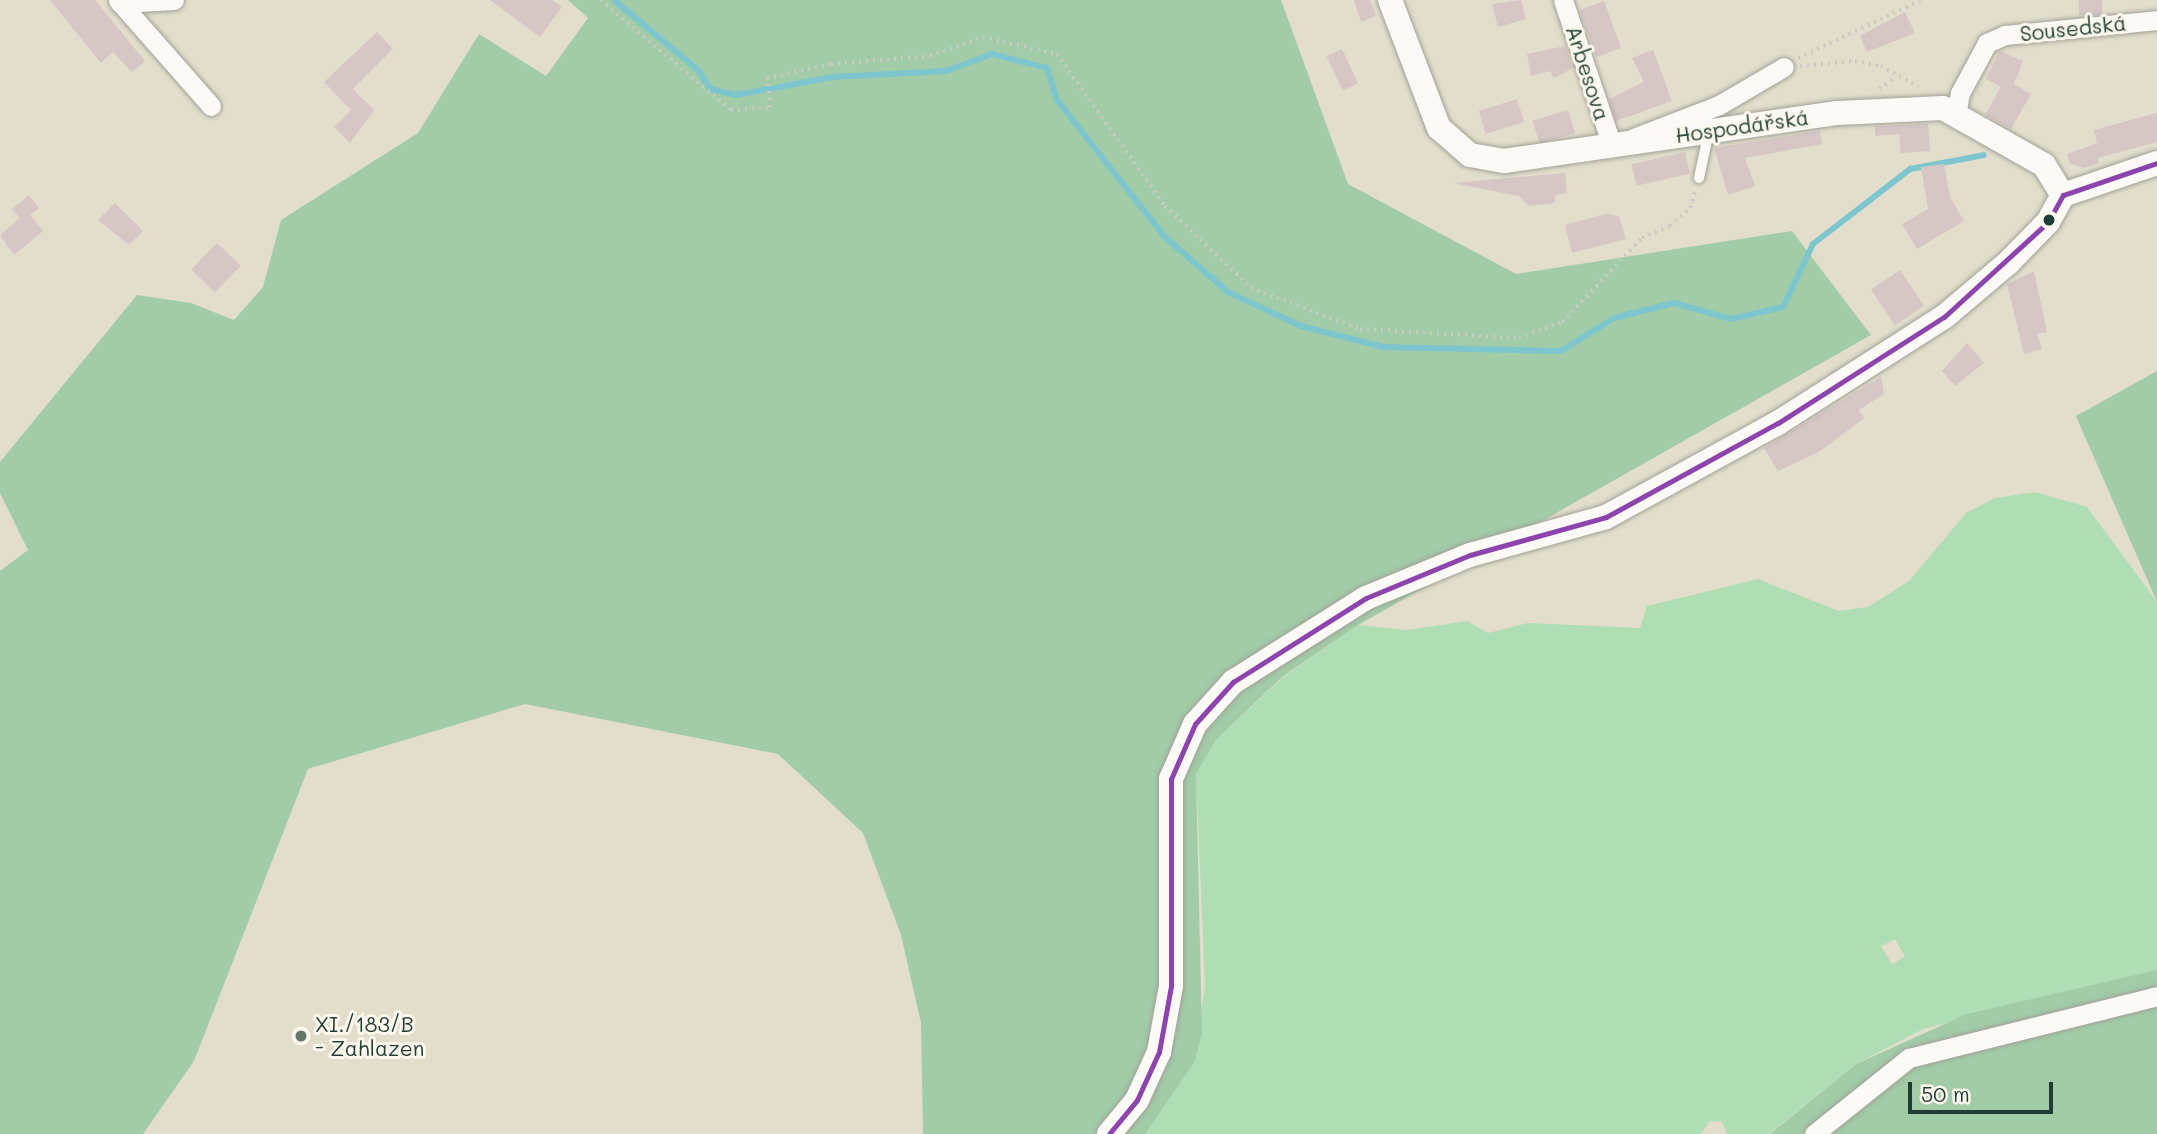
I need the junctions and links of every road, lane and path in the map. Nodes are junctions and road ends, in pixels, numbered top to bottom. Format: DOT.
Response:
graph roads {
  1 [pos="174,0"];
  2 [pos="601,0"];
  3 [pos="1390,0"];
  4 [pos="1563,0"];
  5 [pos="1921,0"];
  6 [pos="119,1"];
  7 [pos="2157,19"];
  8 [pos="1784,66"];
  9 [pos="1958,104"];
  10 [pos="211,106"];
  11 [pos="1709,130"];
  12 [pos="1616,146"];
  13 [pos="2157,163"];
  14 [pos="1699,178"];
  15 [pos="2063,195"];
  16 [pos="2157,996"];
  17 [pos="1109,1134"];
  18 [pos="1814,1134"];
  1 -- 6 [label="street"];
  2 -- 14 [label="path"];
  3 -- 12 [label="street, Hospodářská"];
  4 -- 12 [label="street, Arbesova"];
  5 -- 8 [label="path"];
  6 -- 10 [label="street"];
  7 -- 9 [label="street, Sousedská"];
  8 -- 9 [label="path"];
  8 -- 12 [label="street"];
  9 -- 11 [label="street, Hospodářská"];
  9 -- 15 [label="street, Hospodářská"];
  11 -- 12 [label="street, Hospodářská"];
  11 -- 14 [label="lane"];
  13 -- 15 [label="street"];
  15 -- 17 [label="street"];
  16 -- 18 [label="street"];
}
